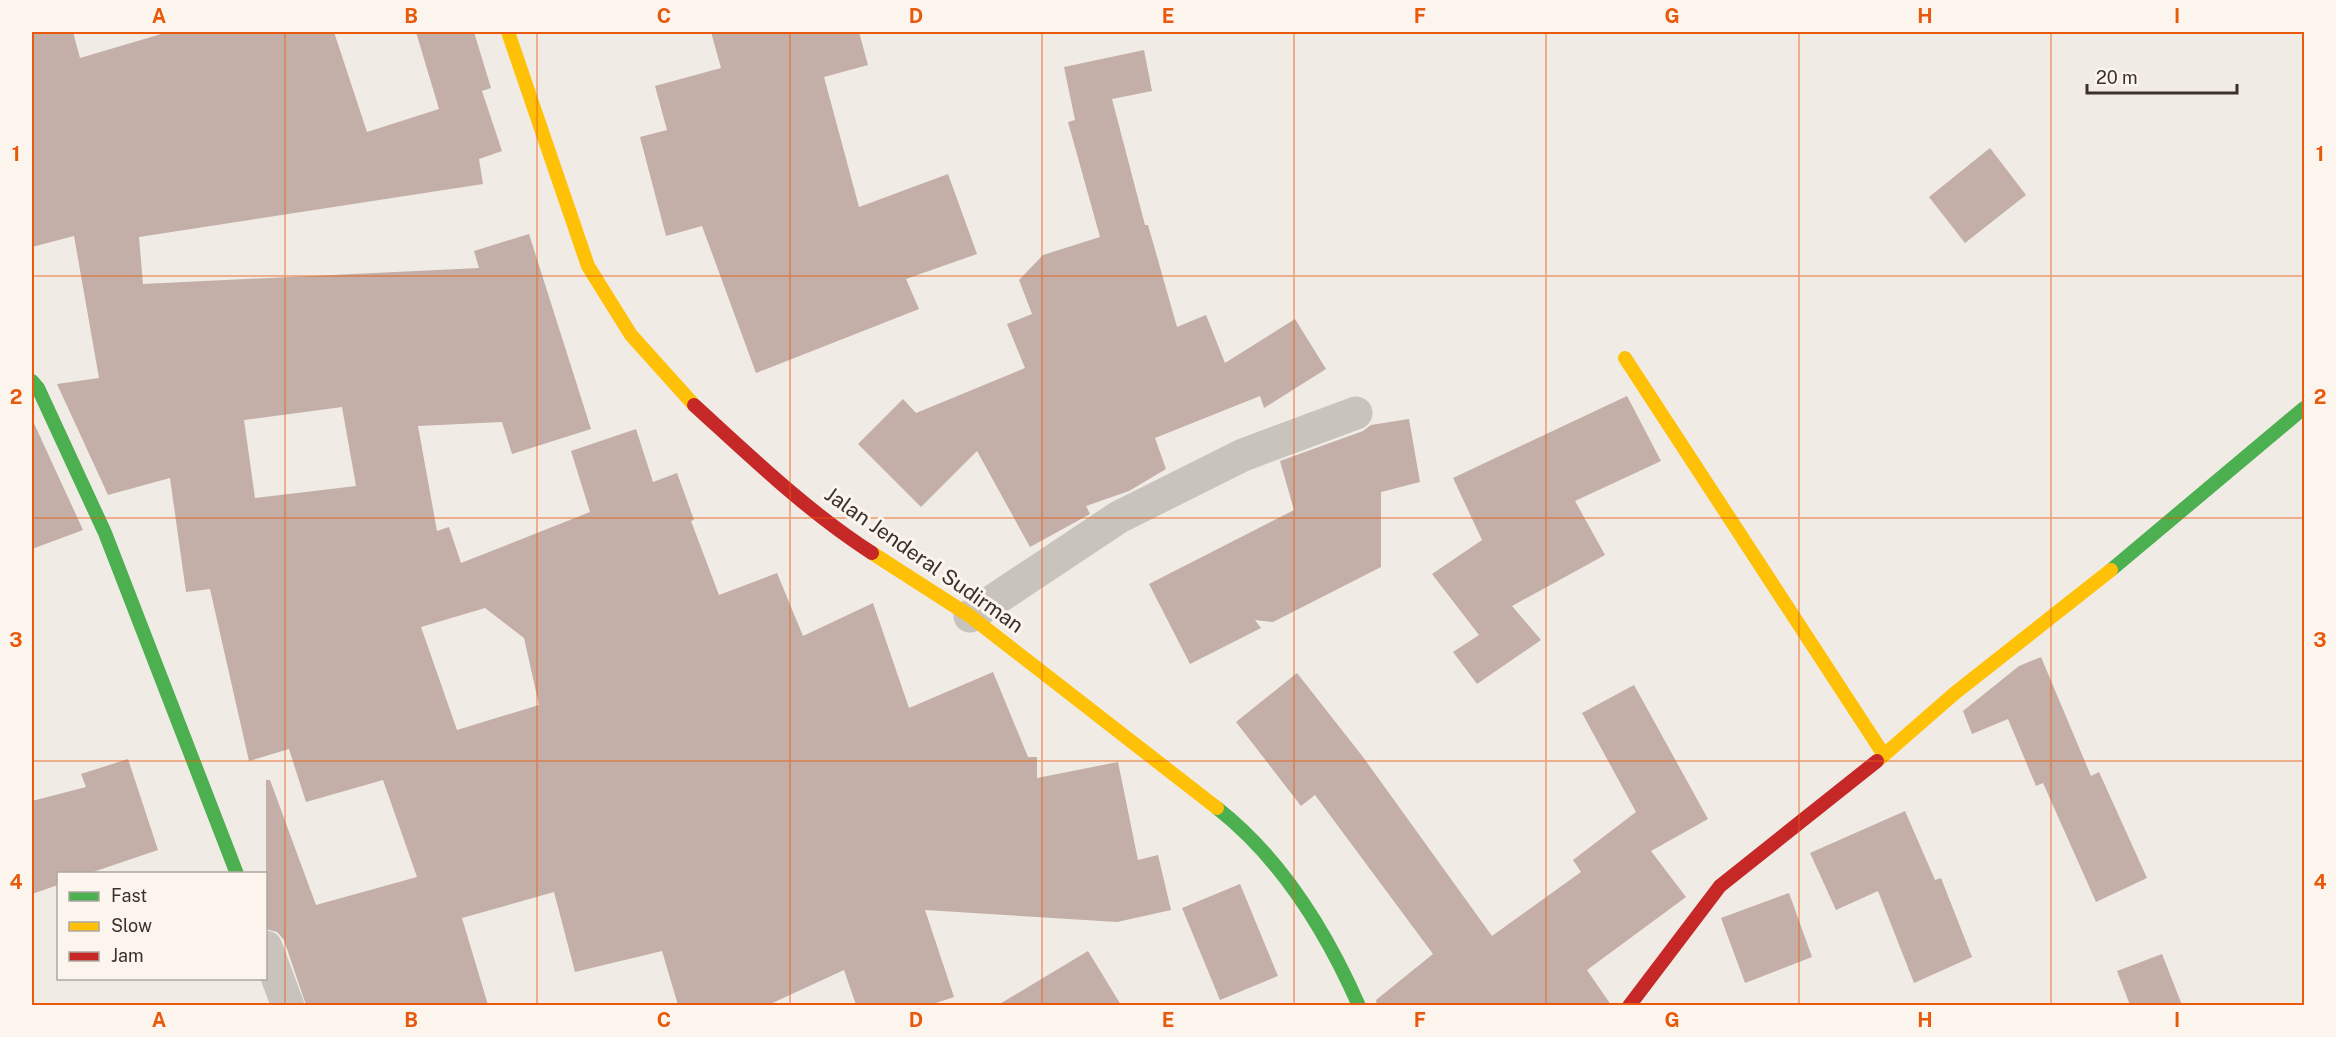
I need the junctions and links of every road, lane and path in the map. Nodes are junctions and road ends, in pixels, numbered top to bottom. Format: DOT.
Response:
graph roads {
  1 [pos="508,32"];
  2 [pos="1625,358"];
  3 [pos="32,381"];
  4 [pos="2304,408"];
  5 [pos="1356,413"];
  6 [pos="970,616"];
  7 [pos="1884,755"];
  8 [pos="237,872"];
  9 [pos="267,950"];
  10 [pos="288,1005"];
  11 [pos="1359,1005"];
  12 [pos="1629,1005"];
  1 -- 6 [label="street, Jalan Jenderal Sudirman"];
  2 -- 7 [label="street"];
  3 -- 8 [label="street"];
  4 -- 7 [label="street"];
  5 -- 6 [label="street"];
  6 -- 11 [label="street, Jalan Jenderal Sudirman"];
  7 -- 12 [label="street"];
  9 -- 10 [label="street"];
}
